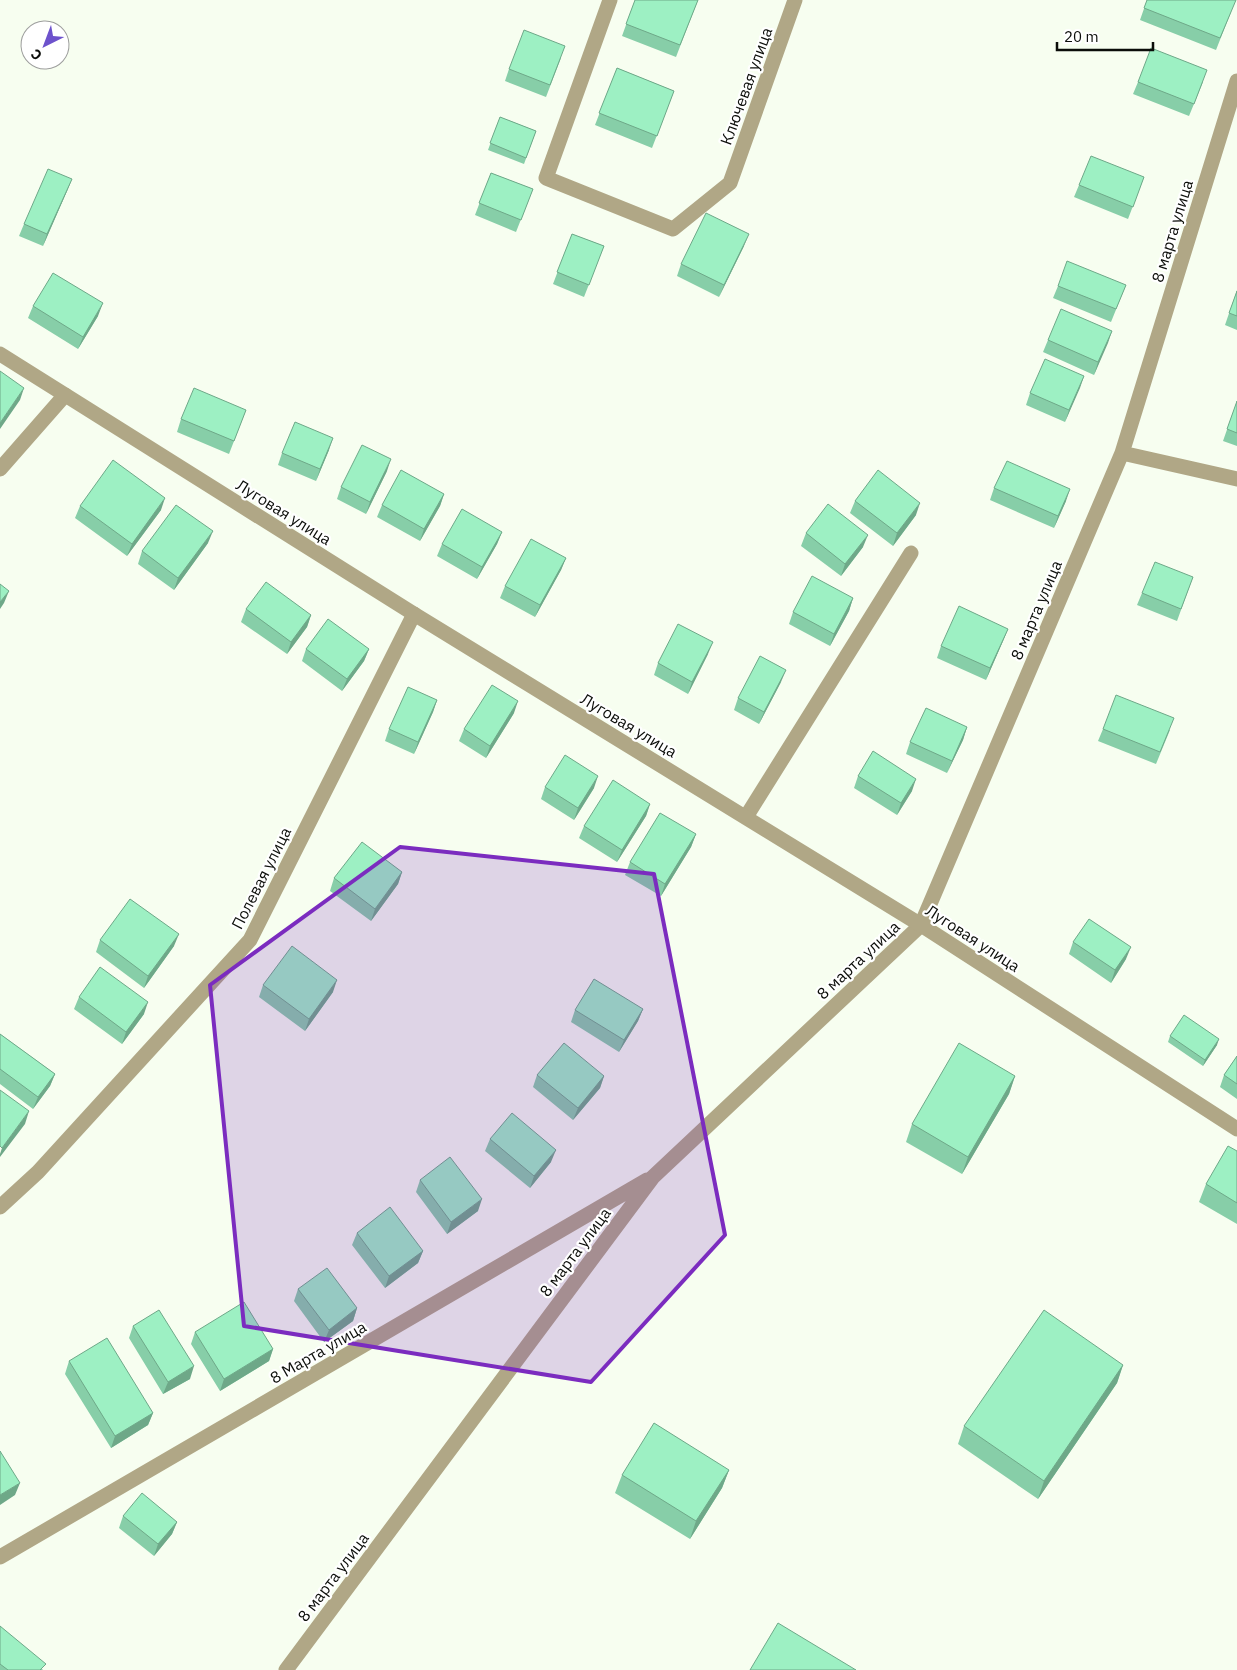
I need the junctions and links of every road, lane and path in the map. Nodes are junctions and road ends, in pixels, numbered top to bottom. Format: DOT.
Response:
graph roads {
  1 [pos="610,0"];
  2 [pos="795,0"];
  3 [pos="1237,81"];
  4 [pos="0,354"];
  5 [pos="65,395"];
  6 [pos="1122,453"];
  7 [pos="0,469"];
  8 [pos="1237,479"];
  9 [pos="911,553"];
  10 [pos="414,614"];
  11 [pos="746,817"];
  12 [pos="921,925"];
  13 [pos="1237,1129"];
  14 [pos="653,1177"];
  15 [pos="0,1207"];
  16 [pos="0,1557"];
  17 [pos="286,1670"];
  1 -- 2 [label="street, Ключевая улица"];
  3 -- 6 [label="street, 8 марта улица"];
  4 -- 5 [label="street, Луговая улица"];
  5 -- 7 [label="street"];
  5 -- 10 [label="street, Луговая улица"];
  6 -- 8 [label="street"];
  6 -- 12 [label="street, 8 марта улица"];
  9 -- 11 [label="street"];
  10 -- 11 [label="street, Луговая улица"];
  10 -- 15 [label="street, Полевая улица"];
  11 -- 12 [label="street, Луговая улица"];
  12 -- 13 [label="street, Луговая улица"];
  12 -- 14 [label="street, 8 марта улица"];
  14 -- 16 [label="street, 8 Марта улица"];
  14 -- 17 [label="street, 8 марта улица"];
}
